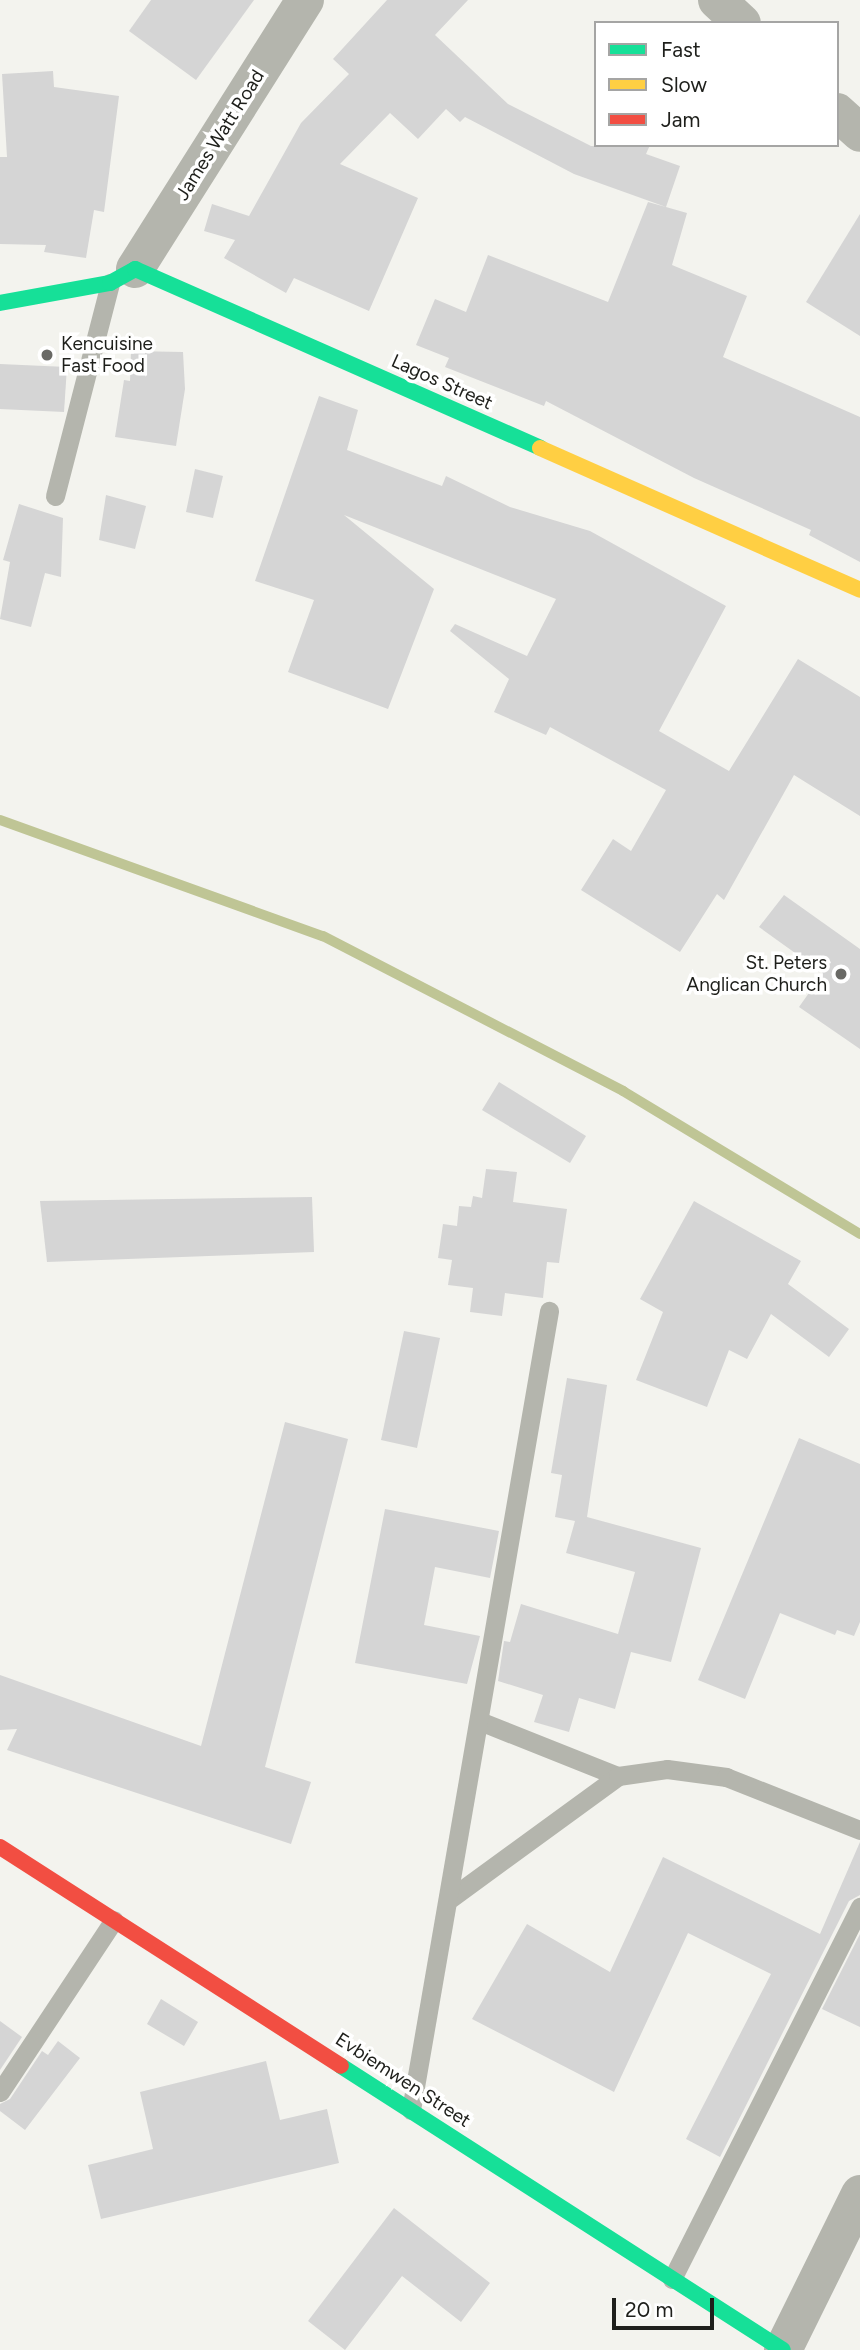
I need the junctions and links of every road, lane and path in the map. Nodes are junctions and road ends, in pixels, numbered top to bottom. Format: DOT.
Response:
graph roads {
  1 [pos="305,0"];
  2 [pos="839,114"];
  3 [pos="860,133"];
  4 [pos="123,276"];
  5 [pos="0,303"];
  6 [pos="55,496"];
  7 [pos="860,590"];
  8 [pos="549,1311"];
  9 [pos="482,1722"];
  10 [pos="618,1776"];
  11 [pos="860,1830"];
  12 [pos="0,1847"];
  13 [pos="451,1898"];
  14 [pos="860,1907"];
  15 [pos="114,1920"];
  16 [pos="0,2092"];
  17 [pos="411,2110"];
  18 [pos="860,2194"];
  19 [pos="672,2279"];
  20 [pos="783,2350"];
  1 -- 4 [label="street, James Watt Road"];
  2 -- 3 [label="street"];
  4 -- 5 [label="street"];
  4 -- 6 [label="lane"];
  4 -- 7 [label="street, Lagos Street"];
  8 -- 9 [label="lane"];
  9 -- 10 [label="lane"];
  9 -- 13 [label="lane"];
  10 -- 11 [label="lane"];
  10 -- 13 [label="lane"];
  12 -- 15 [label="street, Evbiemwen Street"];
  13 -- 17 [label="lane"];
  14 -- 19 [label="lane"];
  15 -- 16 [label="lane"];
  15 -- 17 [label="street, Evbiemwen Street"];
  17 -- 19 [label="street, Evbiemwen Street"];
  18 -- 20 [label="street"];
  19 -- 20 [label="street, Evbiemwen Street"];
}
